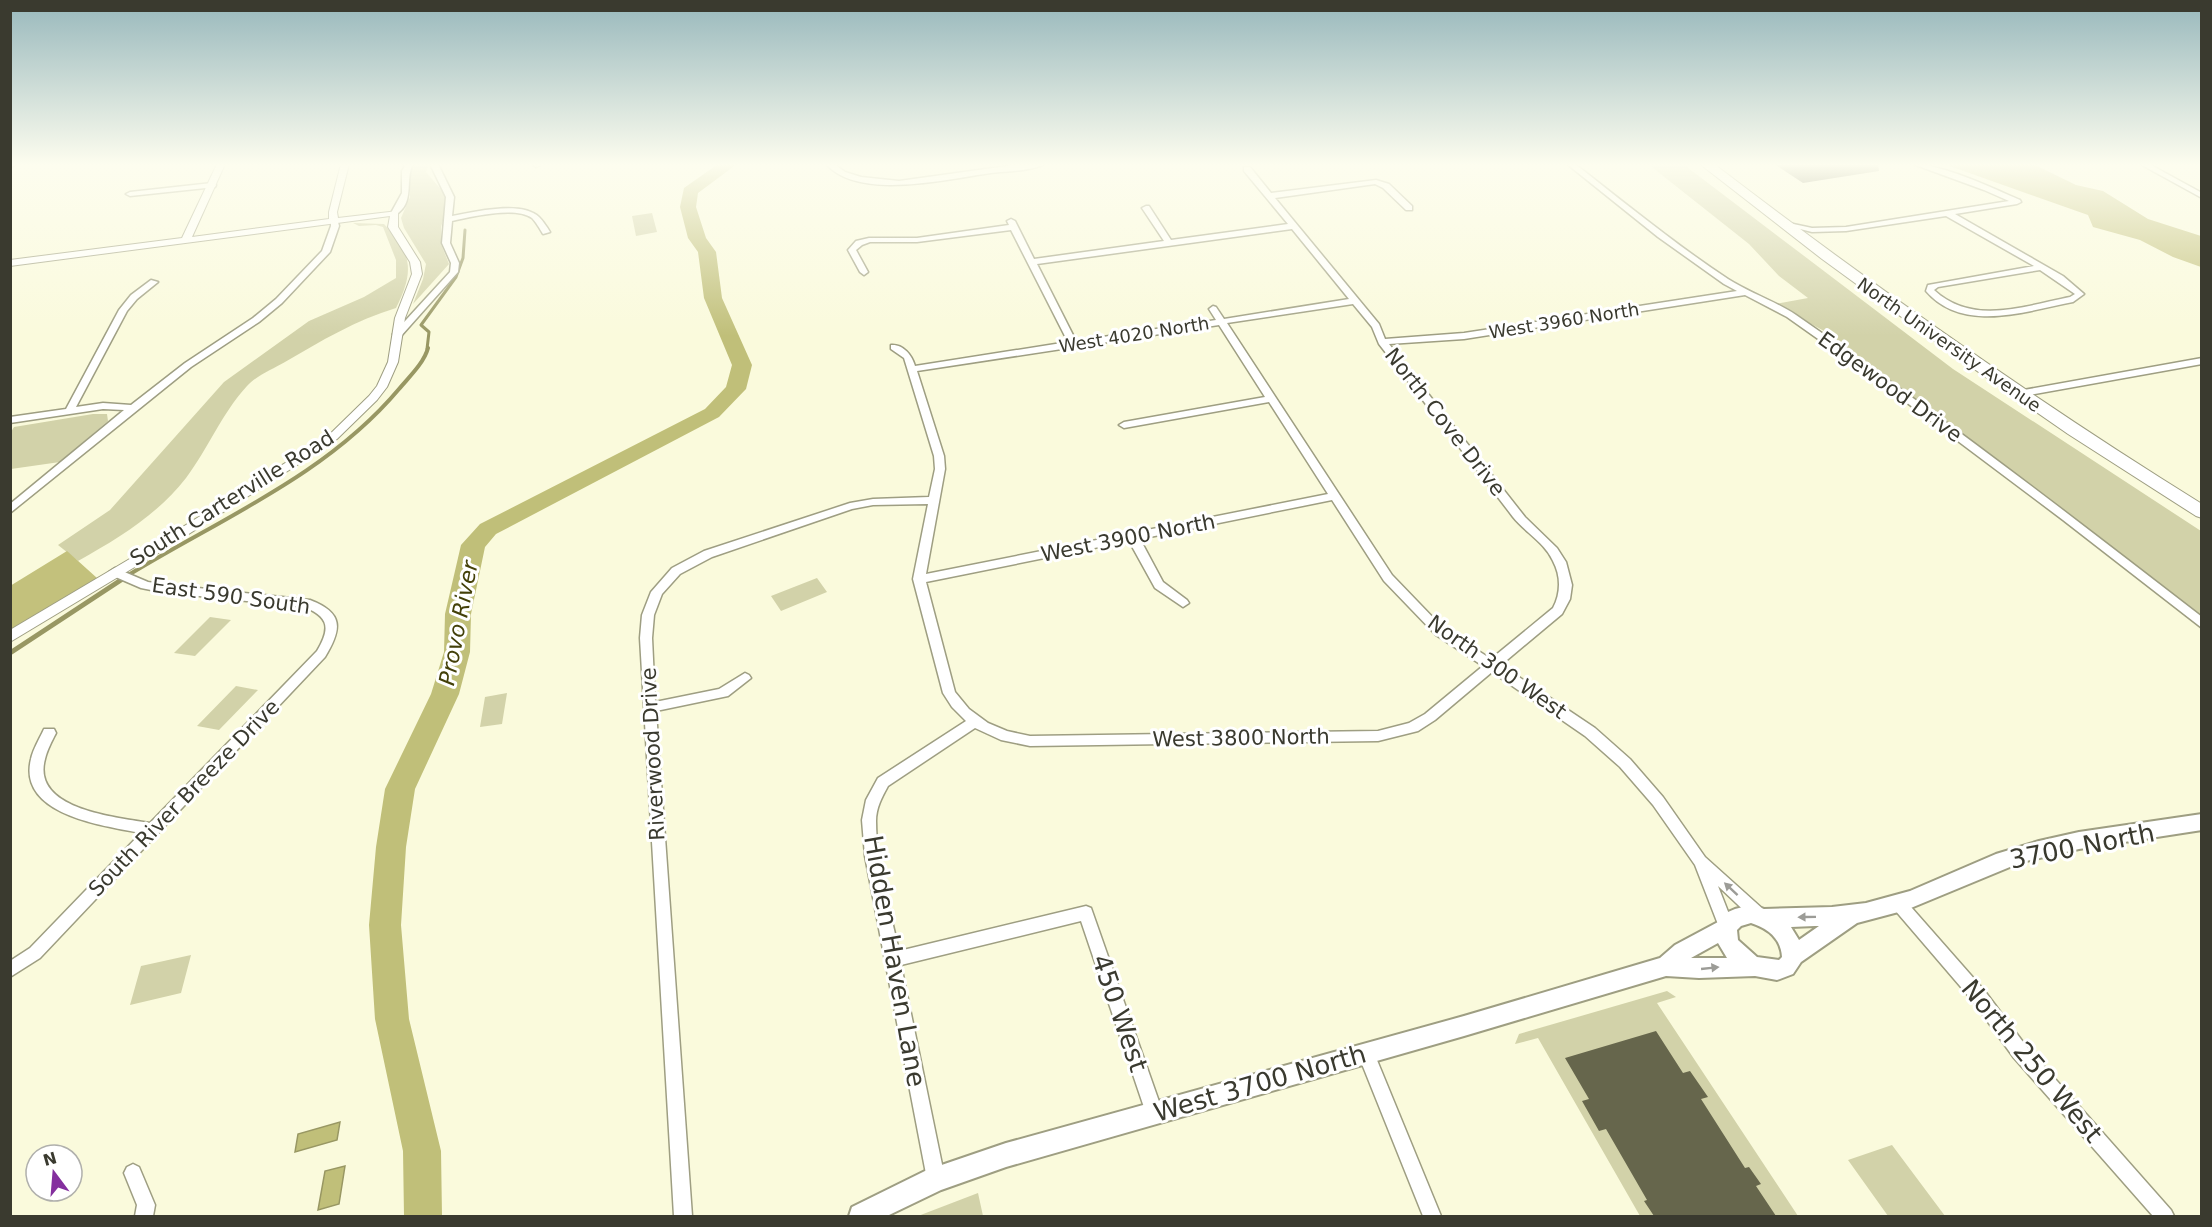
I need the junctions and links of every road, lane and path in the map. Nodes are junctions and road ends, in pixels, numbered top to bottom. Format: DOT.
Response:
graph roads {
  1 [pos="195,221"];
  2 [pos="325,221"];
  3 [pos="334,221"];
  4 [pos="394,221"];
  5 [pos="447,221"];
  6 [pos="537,221"];
  7 [pos="1154,221"];
  8 [pos="1292,221"];
  9 [pos="1643,221"];
  10 [pos="1899,221"];
  11 [pos="1961,221"];
  12 [pos="1782,223"];
  13 [pos="1296,226"];
  14 [pos="1846,229"];
  15 [pos="546,232"];
  16 [pos="186,240"];
  17 [pos="1168,243"];
  18 [pos="1813,247"];
  19 [pos="1032,262"];
  20 [pos="10,263"];
  21 [pos="2040,267"];
  22 [pos="864,272"];
  23 [pos="154,282"];
  24 [pos="1745,292"];
  25 [pos="1356,302"];
  26 [pos="1213,309"];
  27 [pos="1221,322"];
  28 [pos="398,334"];
  29 [pos="1382,342"];
  30 [pos="1073,344"];
  31 [pos="894,347"];
  32 [pos="2198,364"];
  33 [pos="912,369"];
  34 [pos="2018,394"];
  35 [pos="1271,399"];
  36 [pos="133,408"];
  37 [pos="70,411"];
  38 [pos="10,420"];
  39 [pos="1124,425"];
  40 [pos="1336,496"];
  41 [pos="934,500"];
  42 [pos="10,510"];
  43 [pos="2202,512"];
  44 [pos="1133,537"];
  45 [pos="115,572"];
  46 [pos="919,579"];
  47 [pos="1183,603"];
  48 [pos="2202,624"];
  49 [pos="332,633"];
  50 [pos="10,637"];
  51 [pos="1491,667"];
  52 [pos="745,678"];
  53 [pos="649,708"];
  54 [pos="974,722"];
  55 [pos="49,733"];
  56 [pos="2202,822"];
  57 [pos="154,830"];
  58 [pos="1700,861"];
  59 [pos="1899,904"];
  60 [pos="1850,916"];
  61 [pos="1763,918"];
  62 [pos="1726,928"];
  63 [pos="1793,956"];
  64 [pos="892,960"];
  65 [pos="1666,966"];
  66 [pos="1754,967"];
  67 [pos="10,970"];
  68 [pos="1366,1053"];
  69 [pos="1154,1113"];
  70 [pos="133,1173"];
  71 [pos="936,1179"];
  72 [pos="144,1216"];
  73 [pos="683,1216"];
  74 [pos="861,1216"];
  75 [pos="1432,1216"];
  76 [pos="2165,1216"];
  1 -- 16 [label="street"];
  2 -- 16 [label="street"];
  3 -- 36 [label="street"];
  4 -- 28 [label="street, South Carterville Road"];
  5 -- 28 [label="street"];
  6 -- 15 [label="street"];
  7 -- 17 [label="street"];
  8 -- 13 [label="street, North Cove Drive"];
  9 -- 24 [label="street, Edgewood Drive"];
  10 -- 14 [label="street"];
  11 -- 21 [label="street"];
  12 -- 14 [label="street"];
  12 -- 18 [label="highway, North University Avenue"];
  13 -- 17 [label="street"];
  13 -- 25 [label="street, North Cove Drive"];
  14 -- 18 [label="street"];
  16 -- 20 [label="street"];
  17 -- 19 [label="street"];
  18 -- 34 [label="highway, North University Avenue"];
  19 -- 22 [label="street"];
  19 -- 30 [label="street"];
  21 -- 21 [label="street"];
  23 -- 37 [label="street"];
  24 -- 29 [label="street, West 3960 North"];
  24 -- 48 [label="street, Edgewood Drive"];
  25 -- 27 [label="street, West 4020 North"];
  25 -- 29 [label="street, North Cove Drive"];
  26 -- 27 [label="street, North 300 West"];
  27 -- 30 [label="street, West 4020 North"];
  27 -- 35 [label="street, North 300 West"];
  28 -- 45 [label="street, South Carterville Road"];
  29 -- 51 [label="street, North Cove Drive"];
  30 -- 33 [label="street, West 4020 North"];
  31 -- 33 [label="street"];
  32 -- 34 [label="street"];
  33 -- 41 [label="street"];
  34 -- 43 [label="highway, North University Avenue"];
  35 -- 39 [label="street"];
  35 -- 40 [label="street, North 300 West"];
  36 -- 37 [label="street"];
  36 -- 42 [label="street"];
  37 -- 38 [label="street"];
  40 -- 44 [label="street, West 3900 North"];
  40 -- 51 [label="street, North 300 West"];
  41 -- 46 [label="street"];
  41 -- 53 [label="street, Riverwood Drive"];
  44 -- 46 [label="street, West 3900 North"];
  44 -- 47 [label="street"];
  45 -- 49 [label="street, East 590 South"];
  45 -- 50 [label="street, South Carterville Road"];
  46 -- 54 [label="street"];
  49 -- 57 [label="street, South River Breeze Drive"];
  51 -- 54 [label="street, West 3800 North"];
  51 -- 58 [label="street, North 300 West"];
  52 -- 53 [label="street"];
  53 -- 73 [label="street, Riverwood Drive"];
  54 -- 64 [label="street, Hidden Haven Lane"];
  55 -- 57 [label="street"];
  56 -- 59 [label="main road, 3700 North"];
  57 -- 67 [label="street, South River Breeze Drive"];
  61 -- 58 [label="street, North 300 West, one-way"];
  58 -- 62 [label="street, North 300 West"];
  59 -- 60 [label="main road"];
  59 -- 76 [label="street, North 250 West"];
  60 -- 61 [label="main road, one-way"];
  60 -- 63 [label="main road"];
  61 -- 62 [label="main road"];
  61 -- 63 [label="main road"];
  62 -- 65 [label="main road, West 3700 North"];
  62 -- 66 [label="main road"];
  63 -- 66 [label="main road"];
  64 -- 69 [label="street, 450 West"];
  64 -- 71 [label="street, Hidden Haven Lane"];
  65 -- 66 [label="main road, West 3700 North, one-way"];
  65 -- 68 [label="main road, West 3700 North"];
  68 -- 69 [label="main road, West 3700 North"];
  68 -- 75 [label="street"];
  69 -- 71 [label="main road, West 3700 North"];
  70 -- 72 [label="street"];
  71 -- 74 [label="main road, West 3700 North"];
}
